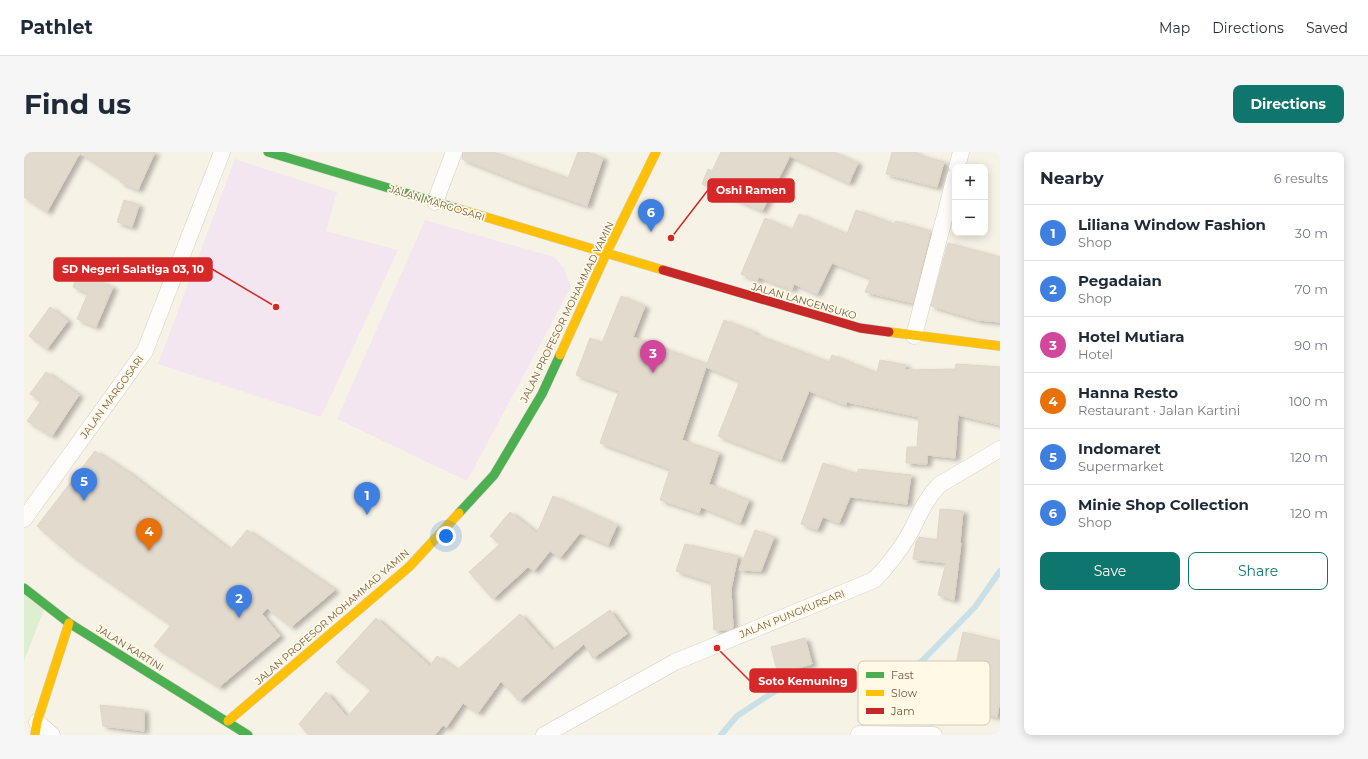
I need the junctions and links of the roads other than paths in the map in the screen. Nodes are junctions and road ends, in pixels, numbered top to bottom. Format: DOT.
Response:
graph roads {
  1 [pos="222,152"];
  2 [pos="268,152"];
  3 [pos="454,152"];
  4 [pos="656,152"];
  5 [pos="961,152"];
  6 [pos="305,158"];
  7 [pos="958,164"];
  8 [pos="952,188"];
  9 [pos="435,202"];
  10 [pos="606,254"];
  11 [pos="914,336"];
  12 [pos="1000,346"];
  13 [pos="1000,449"];
  14 [pos="24,519"];
  15 [pos="24,588"];
  16 [pos="70,623"];
  17 [pos="228,721"];
  18 [pos="36,727"];
  19 [pos="859,734"];
  20 [pos="52,735"];
  21 [pos="248,735"];
  22 [pos="544,735"];
  23 [pos="934,735"];
  1 -- 14 [label="street, JALAN MARGOSARI"];
  2 -- 6 [label="main road, JALAN MARGOSARI"];
  3 -- 9 [label="street"];
  4 -- 10 [label="main road, JALAN PROFESOR MOHAMMAD YAMIN"];
  5 -- 7 [label="street"];
  6 -- 9 [label="main road, JALAN MARGOSARI"];
  8 -- 11 [label="street"];
  9 -- 10 [label="main road, JALAN MARGOSARI"];
  10 -- 11 [label="main road, JALAN LANGENSUKO"];
  10 -- 17 [label="main road, JALAN PROFESOR MOHAMMAD YAMIN"];
  11 -- 12 [label="main road, JALAN LANGENSUKO"];
  13 -- 22 [label="street, JALAN PUNGKURSARI"];
  15 -- 16 [label="main road, JALAN KARTINI"];
  16 -- 17 [label="main road, JALAN KARTINI"];
  16 -- 18 [label="main road"];
  17 -- 21 [label="main road, JALAN KARTINI"];
  18 -- 20 [label="street"];
  19 -- 23 [label="street"];
}
